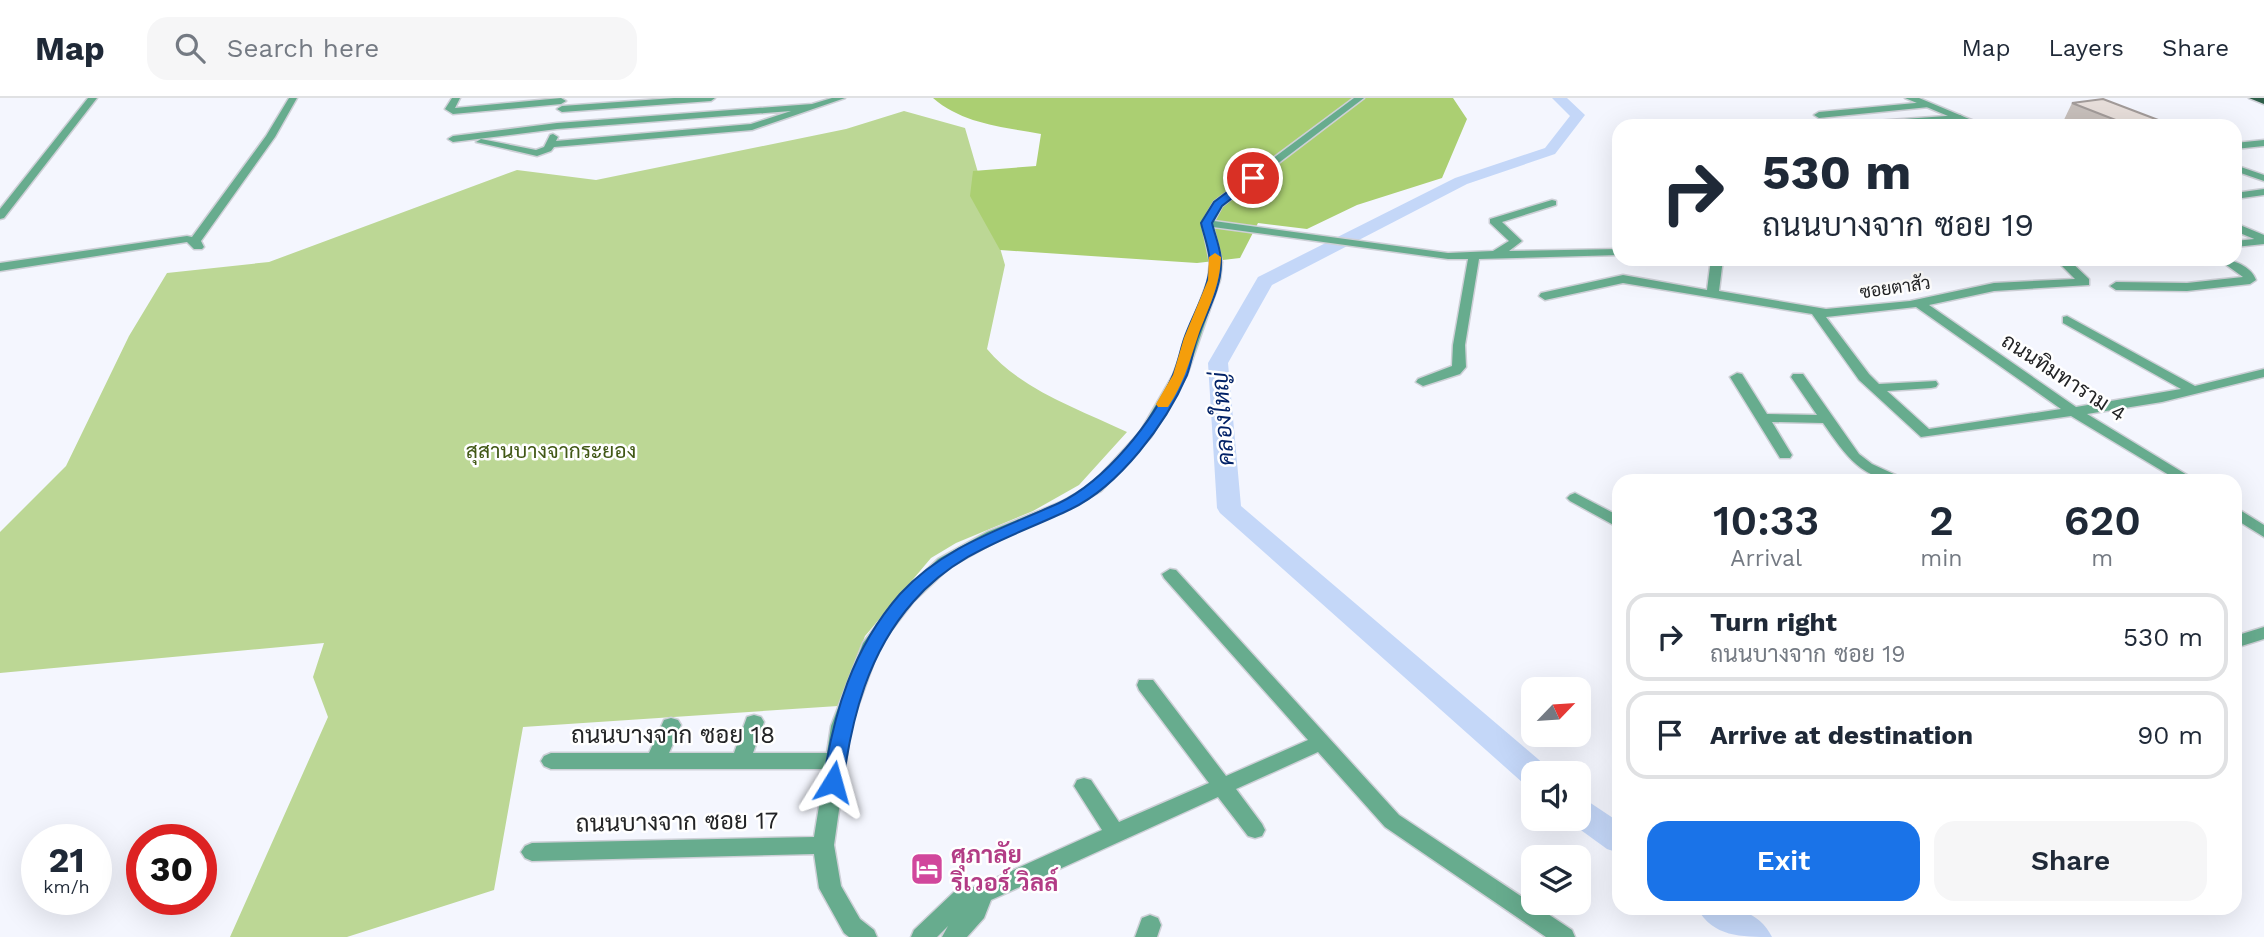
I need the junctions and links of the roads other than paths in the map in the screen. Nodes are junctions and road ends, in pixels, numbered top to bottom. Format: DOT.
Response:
graph roads {
  1 [pos="93,98"];
  2 [pos="293,98"];
  3 [pos="456,98"];
  4 [pos="711,98"];
  5 [pos="841,98"];
  6 [pos="1360,98"];
  7 [pos="2253,98"];
  8 [pos="1920,100"];
  9 [pos="2264,101"];
  10 [pos="561,103"];
  11 [pos="812,107"];
  12 [pos="1819,115"];
  13 [pos="1960,118"];
  14 [pos="1946,119"];
  15 [pos="554,134"];
  16 [pos="453,139"];
  17 [pos="2264,143"];
  18 [pos="2242,145"];
  19 [pos="2242,171"];
  20 [pos="2264,178"];
  21 [pos="2264,192"];
  22 [pos="2242,195"];
  23 [pos="1552,203"];
  24 [pos="0,216"];
  25 [pos="1207,223"];
  26 [pos="2242,231"];
  27 [pos="2264,240"];
  28 [pos="2242,243"];
  29 [pos="1612,251"];
  30 [pos="1497,254"];
  31 [pos="1474,255"];
  32 [pos="1716,266"];
  33 [pos="2068,266"];
  34 [pos="2234,266"];
  35 [pos="0,267"];
  36 [pos="2116,286"];
  37 [pos="1713,294"];
  38 [pos="1545,296"];
  39 [pos="1918,303"];
  40 [pos="1817,313"];
  41 [pos="2067,320"];
  42 [pos="2264,373"];
  43 [pos="1737,377"];
  44 [pos="1798,377"];
  45 [pos="1423,382"];
  46 [pos="1931,384"];
  47 [pos="1875,388"];
  48 [pos="2193,390"];
  49 [pos="2071,410"];
  50 [pos="1761,418"];
  51 [pos="1827,419"];
  52 [pos="1785,455"];
  53 [pos="1885,474"];
  54 [pos="2177,474"];
  55 [pos="1575,499"];
  56 [pos="2242,517"];
  57 [pos="1612,519"];
  58 [pos="2264,532"];
  59 [pos="1170,574"];
  60 [pos="2264,632"];
  61 [pos="2242,640"];
  62 [pos="1146,685"];
  63 [pos="754,722"];
  64 [pos="671,725"];
  65 [pos="1320,743"];
  66 [pos="656,760"];
  67 [pos="551,761"];
  68 [pos="741,761"];
  69 [pos="836,761"];
  70 [pos="1084,786"];
  71 [pos="1223,786"];
  72 [pos="1255,830"];
  73 [pos="1115,833"];
  74 [pos="824,845"];
  75 [pos="532,852"];
  76 [pos="983,894"];
  77 [pos="866,937"];
  78 [pos="922,937"];
  79 [pos="953,937"];
  80 [pos="1564,937"];
  1 -- 24 [label="street"];
  2 -- 35 [label="street"];
  3 -- 10 [label="street"];
  4 -- 10 [label="street"];
  5 -- 11 [label="street"];
  6 -- 25 [label="street"];
  7 -- 9 [label="main road"];
  8 -- 12 [label="street"];
  8 -- 13 [label="street"];
  10 -- 15 [label="street"];
  11 -- 15 [label="street"];
  11 -- 15 [label="street"];
  13 -- 14 [label="street"];
  15 -- 15 [label="street"];
  15 -- 16 [label="street"];
  17 -- 18 [label="street"];
  19 -- 20 [label="street"];
  21 -- 22 [label="street"];
  23 -- 30 [label="street"];
  25 -- 31 [label="street"];
  25 -- 69 [label="street"];
  26 -- 27 [label="street"];
  27 -- 28 [label="street"];
  29 -- 30 [label="street"];
  30 -- 31 [label="street"];
  31 -- 45 [label="street"];
  32 -- 37 [label="street"];
  33 -- 39 [label="street, ซอยตาสัว"];
  34 -- 36 [label="street"];
  37 -- 38 [label="street, ซอยตาสัว"];
  37 -- 40 [label="street, ซอยตาสัว"];
  39 -- 40 [label="street, ซอยตาสัว"];
  39 -- 49 [label="street, ถนนทิมทาราม 4"];
  40 -- 47 [label="street"];
  41 -- 48 [label="street"];
  42 -- 48 [label="street"];
  43 -- 50 [label="street"];
  44 -- 51 [label="street"];
  46 -- 47 [label="street"];
  47 -- 49 [label="street"];
  48 -- 49 [label="street"];
  49 -- 54 [label="street, ถนนทิมทาราม 4"];
  50 -- 51 [label="street"];
  50 -- 52 [label="street"];
  51 -- 53 [label="street"];
  55 -- 57 [label="street"];
  56 -- 58 [label="street"];
  59 -- 65 [label="street"];
  60 -- 61 [label="street"];
  62 -- 71 [label="street"];
  63 -- 68 [label="street"];
  64 -- 66 [label="street"];
  65 -- 71 [label="street"];
  65 -- 80 [label="street"];
  66 -- 67 [label="street, ถนนบางจาก ซอย 18"];
  66 -- 68 [label="street, ถนนบางจาก ซอย 18"];
  68 -- 69 [label="street, ถนนบางจาก ซอย 18"];
  69 -- 74 [label="street"];
  70 -- 73 [label="street"];
  71 -- 72 [label="street"];
  71 -- 73 [label="street"];
  73 -- 76 [label="street"];
  74 -- 75 [label="street, ถนนบางจาก ซอย 17"];
  74 -- 77 [label="street"];
  76 -- 78 [label="street"];
  76 -- 79 [label="street"];
}
